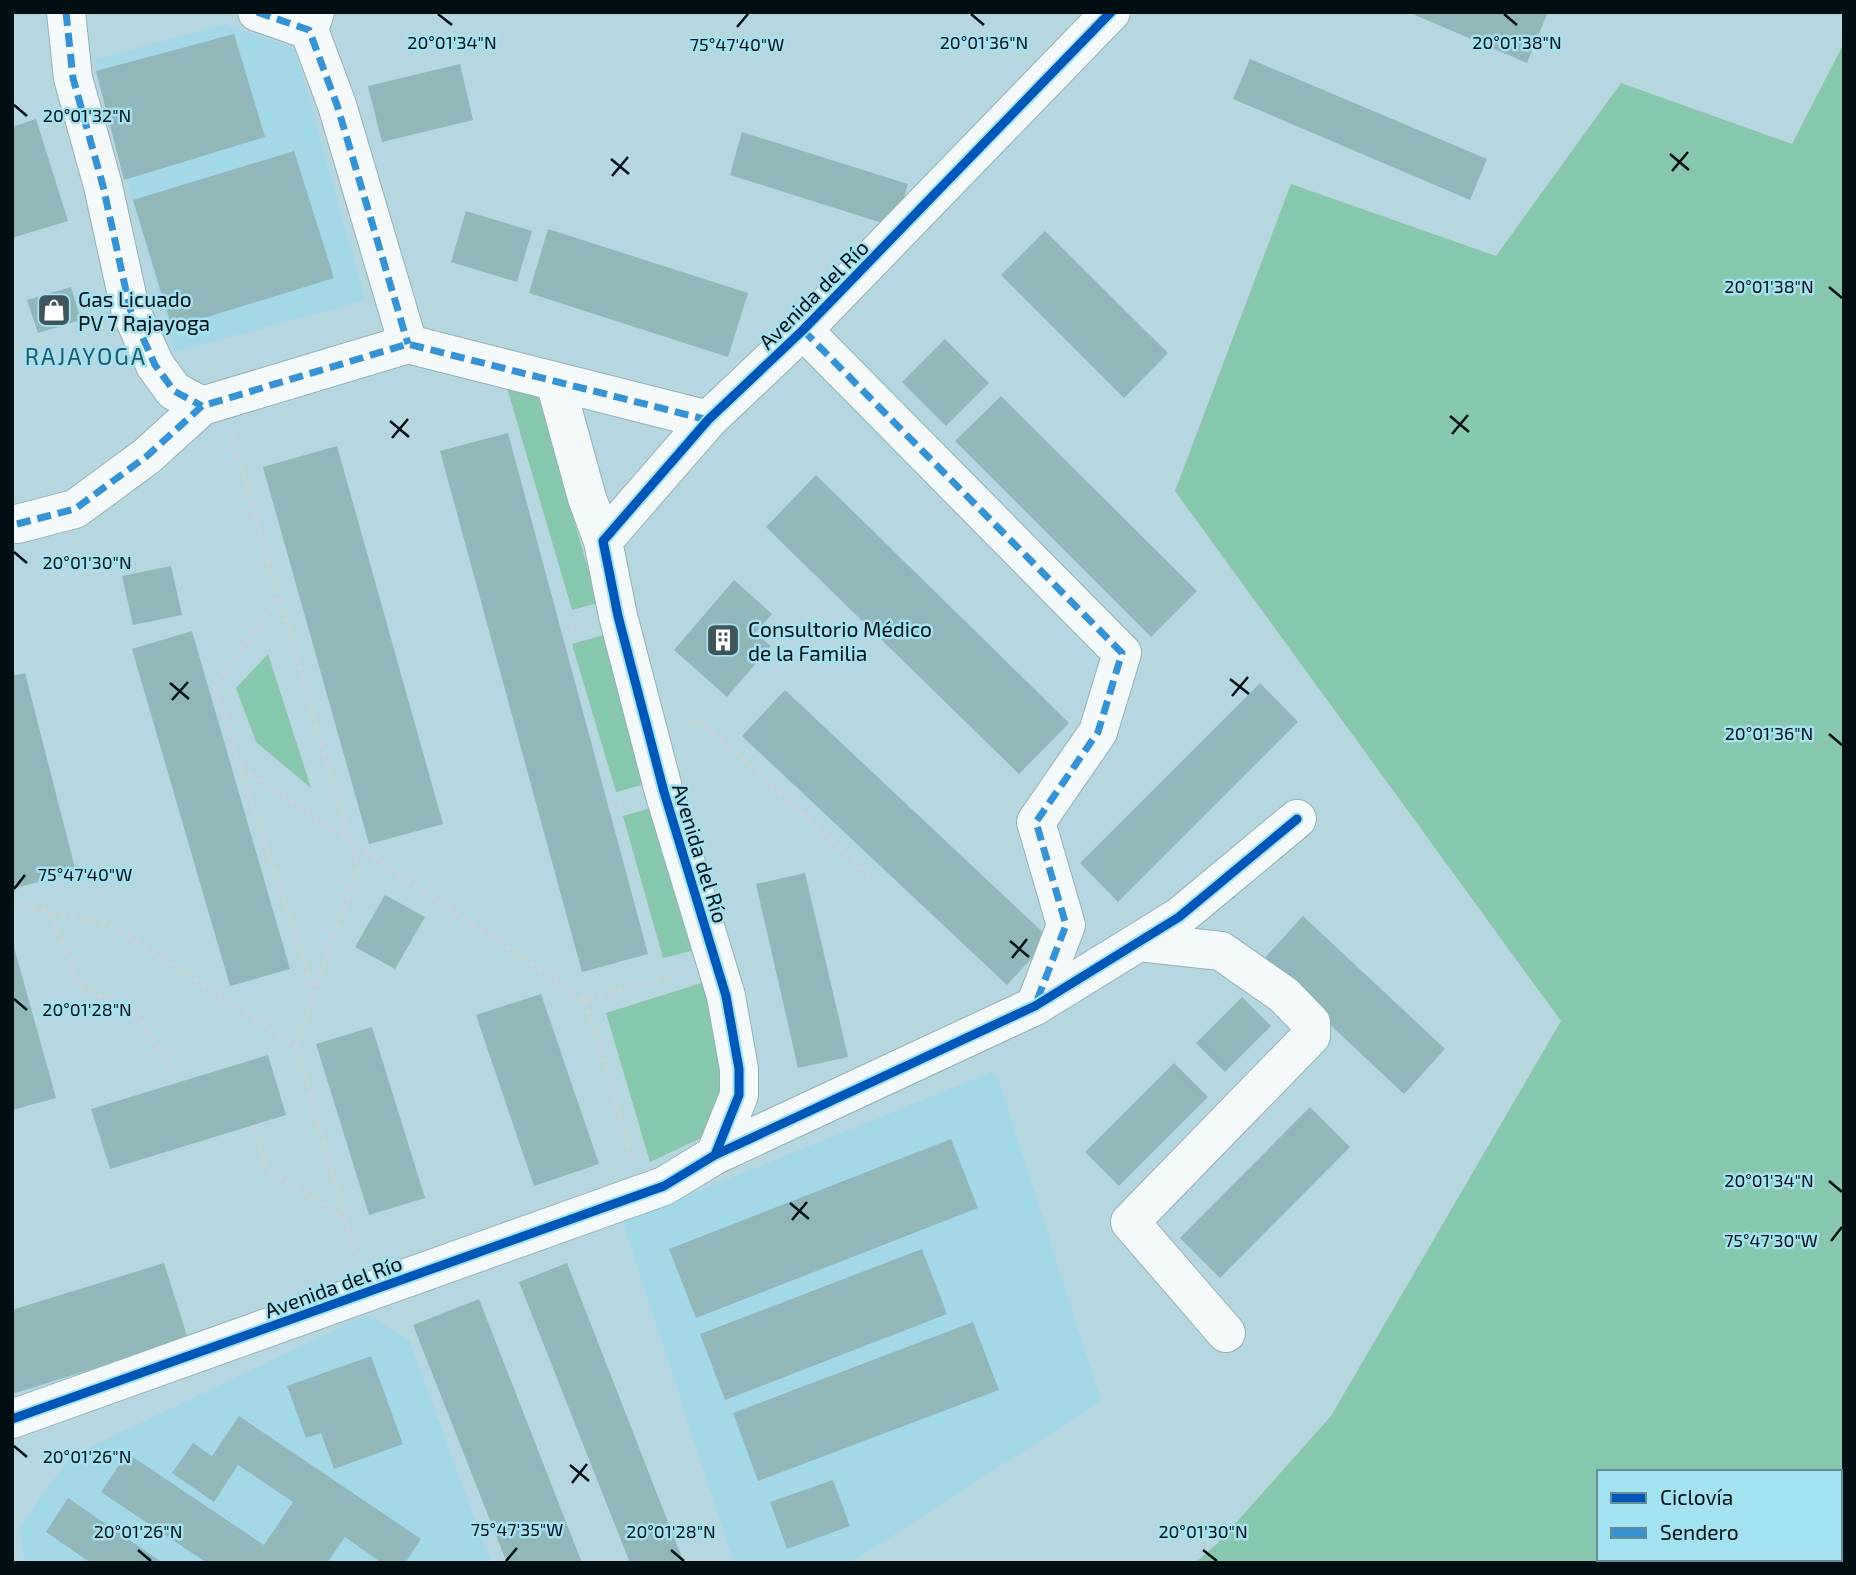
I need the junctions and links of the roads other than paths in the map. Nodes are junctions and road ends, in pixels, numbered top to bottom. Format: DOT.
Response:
graph roads {
  1 [pos="66,12"];
  2 [pos="257,12"];
  3 [pos="1111,12"];
  4 [pos="312,21"];
  5 [pos="803,330"];
  6 [pos="408,344"];
  7 [pos="555,382"];
  8 [pos="212,403"];
  9 [pos="708,420"];
  10 [pos="14,522"];
  11 [pos="603,541"];
  12 [pos="1297,820"];
  13 [pos="1139,942"];
  14 [pos="1035,1006"];
  15 [pos="715,1155"];
  16 [pos="1226,1333"];
  17 [pos="12,1419"];
  1 -- 8 [label="street"];
  2 -- 4 [label="street"];
  3 -- 5 [label="street, Avenida del Río"];
  4 -- 6 [label="street"];
  5 -- 9 [label="street, Avenida del Río"];
  5 -- 14 [label="street"];
  6 -- 7 [label="street"];
  6 -- 8 [label="street"];
  7 -- 9 [label="street"];
  7 -- 11 [label="street"];
  8 -- 10 [label="street"];
  9 -- 11 [label="street, Avenida del Río"];
  11 -- 15 [label="street, Avenida del Río"];
  12 -- 13 [label="street"];
  13 -- 14 [label="street"];
  13 -- 16 [label="street"];
  14 -- 15 [label="street"];
  15 -- 17 [label="street, Avenida del Río"];
}
